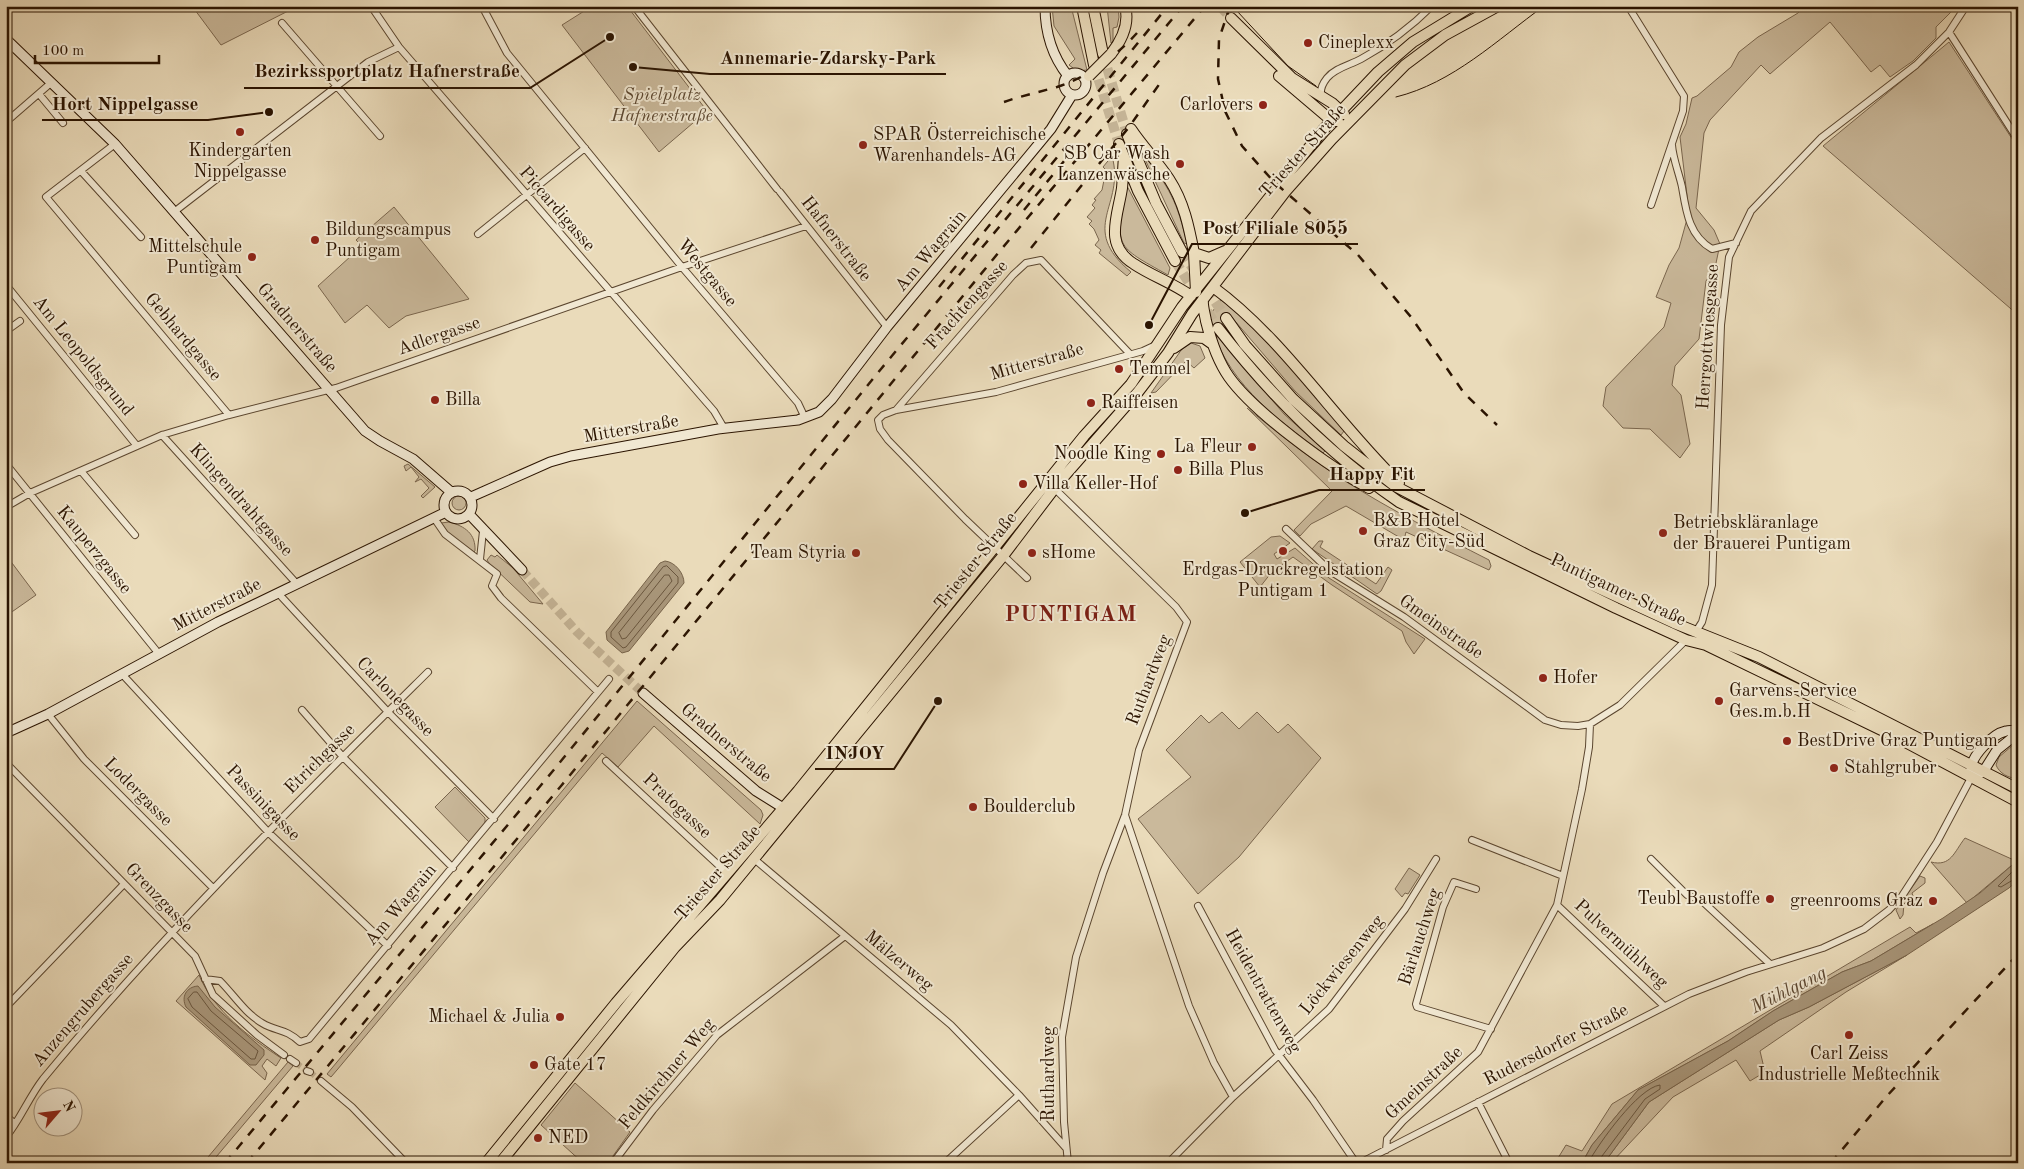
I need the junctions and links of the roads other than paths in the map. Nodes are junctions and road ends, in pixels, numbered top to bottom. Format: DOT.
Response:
graph roads {
  1 [pos="370,6"];
  2 [pos="482,6"];
  3 [pos="634,6"];
  4 [pos="1045,6"];
  5 [pos="1082,6"];
  6 [pos="1094,6"];
  7 [pos="1125,6"];
  8 [pos="1432,6"];
  9 [pos="1472,6"];
  10 [pos="1498,6"];
  11 [pos="1628,6"];
  12 [pos="1966,6"];
  13 [pos="1231,18"];
  14 [pos="282,23"];
  15 [pos="1242,31"];
  16 [pos="1949,32"];
  17 [pos="6,39"];
  18 [pos="400,47"];
  19 [pos="1107,54"];
  20 [pos="1094,65"];
  21 [pos="1068,76"];
  22 [pos="1087,77"];
  23 [pos="52,82"];
  24 [pos="337,85"];
  25 [pos="39,94"];
  26 [pos="1072,95"];
  27 [pos="1321,96"];
  28 [pos="1341,111"];
  29 [pos="1332,121"];
  30 [pos="6,122"];
  31 [pos="1350,122"];
  32 [pos="63,123"];
  33 [pos="380,136"];
  34 [pos="2018,140"];
  35 [pos="1672,141"];
  36 [pos="115,144"];
  37 [pos="1119,144"];
  38 [pos="585,148"];
  39 [pos="1124,157"];
  40 [pos="81,171"];
  41 [pos="525,195"];
  42 [pos="1651,205"];
  43 [pos="174,212"];
  44 [pos="806,226"];
  45 [pos="478,234"];
  46 [pos="141,237"];
  47 [pos="1736,243"];
  48 [pos="1226,250"];
  49 [pos="1182,252"];
  50 [pos="1194,253"];
  51 [pos="1175,261"];
  52 [pos="682,267"];
  53 [pos="6,285"];
  54 [pos="1200,290"];
  55 [pos="610,294"];
  56 [pos="1202,302"];
  57 [pos="1192,314"];
  58 [pos="1226,318"];
  59 [pos="20,321"];
  60 [pos="887,328"];
  61 [pos="1218,328"];
  62 [pos="6,331"];
  63 [pos="1211,343"];
  64 [pos="1157,345"];
  65 [pos="1168,353"];
  66 [pos="1130,354"];
  67 [pos="330,390"];
  68 [pos="896,410"];
  69 [pos="229,415"];
  70 [pos="805,418"];
  71 [pos="724,428"];
  72 [pos="162,436"];
  73 [pos="137,446"];
  74 [pos="6,464"];
  75 [pos="81,470"];
  76 [pos="1054,488"];
  77 [pos="451,492"];
  78 [pos="30,493"];
  79 [pos="471,497"];
  80 [pos="1414,497"];
  81 [pos="1399,502"];
  82 [pos="6,507"];
  83 [pos="446,512"];
  84 [pos="469,514"];
  85 [pos="434,518"];
  86 [pos="1286,529"];
  87 [pos="483,531"];
  88 [pos="135,535"];
  89 [pos="994,548"];
  90 [pos="1003,556"];
  91 [pos="480,559"];
  92 [pos="522,570"];
  93 [pos="1027,578"];
  94 [pos="297,584"];
  95 [pos="278,593"];
  96 [pos="1696,631"];
  97 [pos="1686,640"];
  98 [pos="159,654"];
  99 [pos="428,672"];
  100 [pos="122,674"];
  101 [pos="609,679"];
  102 [pos="598,692"];
  103 [pos="643,693"];
  104 [pos="302,710"];
  105 [pos="388,712"];
  106 [pos="48,714"];
  107 [pos="1590,724"];
  108 [pos="2016,730"];
  109 [pos="6,734"];
  110 [pos="343,757"];
  111 [pos="606,761"];
  112 [pos="6,763"];
  113 [pos="1970,766"];
  114 [pos="1983,772"];
  115 [pos="1971,778"];
  116 [pos="2018,789"];
  117 [pos="2018,802"];
  118 [pos="787,811"];
  119 [pos="1125,815"];
  120 [pos="494,819"];
  121 [pos="269,833"];
  122 [pos="1472,840"];
  123 [pos="753,858"];
  124 [pos="1436,859"];
  125 [pos="1651,859"];
  126 [pos="453,868"];
  127 [pos="728,874"];
  128 [pos="1563,876"];
  129 [pos="124,884"];
  130 [pos="212,887"];
  131 [pos="1476,889"];
  132 [pos="1556,905"];
  133 [pos="1198,906"];
  134 [pos="171,932"];
  135 [pos="845,936"];
  136 [pos="388,946"];
  137 [pos="1770,964"];
  138 [pos="205,979"];
  139 [pos="1664,1006"];
  140 [pos="6,1007"];
  141 [pos="1491,1029"];
  142 [pos="284,1055"];
  143 [pos="1280,1057"];
  144 [pos="321,1081"];
  145 [pos="1019,1095"];
  146 [pos="1233,1097"];
  147 [pos="1478,1102"];
  148 [pos="6,1116"];
  149 [pos="14,1123"];
  150 [pos="6,1137"];
  151 [pos="1066,1148"];
  152 [pos="1386,1150"];
  153 [pos="614,1162"];
  154 [pos="406,1163"];
  155 [pos="486,1163"];
  156 [pos="500,1163"];
  157 [pos="945,1163"];
  158 [pos="1068,1163"];
  159 [pos="1168,1163"];
  160 [pos="1356,1163"];
  161 [pos="1360,1163"];
  162 [pos="1509,1163"];
  1 -- 18 [label="street, Piccardigasse"];
  2 -- 38 [label="street, Westgasse"];
  3 -- 44 [label="street, Hafnerstraße"];
  4 -- 21 [label="main road"];
  5 -- 20 [label="main road"];
  6 -- 19 [label="main road"];
  7 -- 19 [label="main road"];
  8 -- 27 [label="street"];
  9 -- 28 [label="main road, Triester Straße"];
  10 -- 31 [label="main road, Triester Straße"];
  11 -- 35 [label="street"];
  12 -- 16 [label="street, Herrgottwiesgasse"];
  13 -- 15 [label="main road"];
  14 -- 24 [label="street"];
  15 -- 27 [label="main road"];
  15 -- 29 [label="main road"];
  16 -- 34 [label="street"];
  16 -- 47 [label="street, Herrgottwiesgasse"];
  17 -- 23 [label="main road, Gradnerstraße"];
  18 -- 24 [label="street"];
  18 -- 41 [label="street, Piccardigasse"];
  19 -- 22 [label="main road, bridge"];
  21 -- 22 [label="main road"];
  21 -- 26 [label="main road"];
  22 -- 26 [label="main road"];
  23 -- 25 [label="street"];
  23 -- 36 [label="main road, Gradnerstraße"];
  24 -- 33 [label="street"];
  24 -- 43 [label="street"];
  25 -- 30 [label="street"];
  25 -- 32 [label="street"];
  26 -- 60 [label="main road, Am Wagrain"];
  27 -- 28 [label="main road"];
  28 -- 29 [label="main road, Triester Straße"];
  28 -- 31 [label="main road"];
  29 -- 31 [label="main road"];
  29 -- 48 [label="main road, Triester Straße"];
  31 -- 54 [label="main road, Triester Straße"];
  35 -- 42 [label="street"];
  35 -- 47 [label="street"];
  36 -- 40 [label="street, Gebhardgasse"];
  36 -- 43 [label="main road, Gradnerstraße"];
  37 -- 39 [label="main road"];
  38 -- 41 [label="street"];
  38 -- 52 [label="street, Westgasse"];
  39 -- 51 [label="main road"];
  39 -- 54 [label="main road"];
  40 -- 46 [label="street"];
  40 -- 69 [label="street, Gebhardgasse"];
  41 -- 45 [label="street"];
  41 -- 55 [label="street, Piccardigasse"];
  43 -- 67 [label="main road, Gradnerstraße"];
  44 -- 52 [label="street, Adlergasse"];
  44 -- 60 [label="street, Hafnerstraße"];
  47 -- 96 [label="street, Herrgottwiesgasse"];
  48 -- 50 [label="main road"];
  48 -- 54 [label="main road, Triester Straße"];
  49 -- 50 [label="main road"];
  50 -- 54 [label="main road"];
  52 -- 55 [label="street, Adlergasse"];
  52 -- 70 [label="street, Westgasse"];
  53 -- 73 [label="street, Am Leopoldsgrund"];
  54 -- 56 [label="main road, Triester Straße"];
  54 -- 57 [label="main road"];
  54 -- 64 [label="main road, Triester Straße"];
  54 -- 80 [label="main road"];
  55 -- 67 [label="street, Adlergasse"];
  55 -- 71 [label="street, Piccardigasse"];
  56 -- 57 [label="main road, Triester Straße"];
  56 -- 63 [label="main road"];
  57 -- 65 [label="main road, Triester Straße"];
  58 -- 80 [label="main road, Puntigamer Straße"];
  59 -- 62 [label="street"];
  60 -- 70 [label="main road, Am Wagrain"];
  61 -- 81 [label="main road, Puntigamer Straße"];
  63 -- 65 [label="main road"];
  63 -- 81 [label="main road"];
  64 -- 66 [label="street, Mitterstraße"];
  64 -- 89 [label="main road, Triester Straße"];
  65 -- 76 [label="main road, Triester Straße"];
  66 -- 68 [label="street, Mitterstraße"];
  66 -- 68 [label="street, Frachtengasse"];
  67 -- 69 [label="street, Adlergasse"];
  67 -- 77 [label="main road, Gradnerstraße"];
  68 -- 89 [label="street, Mitterstraße"];
  69 -- 72 [label="street, Adlergasse"];
  70 -- 71 [label="main road, Mitterstraße"];
  71 -- 79 [label="main road, Mitterstraße"];
  72 -- 73 [label="street, Adlergasse"];
  72 -- 94 [label="street, Klingendrahtgasse"];
  73 -- 75 [label="street, Adlergasse"];
  74 -- 78 [label="street, Kauperzgasse"];
  75 -- 78 [label="street, Adlergasse"];
  75 -- 88 [label="street"];
  76 -- 90 [label="main road, Triester Straße"];
  76 -- 119 [label="street, Ruthardweg"];
  77 -- 79 [label="main road"];
  77 -- 83 [label="main road"];
  78 -- 82 [label="street, Adlergasse"];
  78 -- 98 [label="street, Kauperzgasse"];
  79 -- 84 [label="main road"];
  80 -- 96 [label="main road, Puntigamer Straße"];
  81 -- 97 [label="main road, Puntigamer Straße"];
  83 -- 84 [label="main road"];
  83 -- 85 [label="main road, Mitterstraße"];
  84 -- 87 [label="main road"];
  85 -- 91 [label="street"];
  85 -- 94 [label="main road, Mitterstraße"];
  86 -- 107 [label="street, Gmeinstraße"];
  87 -- 91 [label="street"];
  87 -- 92 [label="main road"];
  89 -- 90 [label="street"];
  89 -- 118 [label="main road, Triester Straße"];
  90 -- 93 [label="street"];
  90 -- 118 [label="main road, Triester Straße"];
  91 -- 102 [label="street"];
  94 -- 95 [label="main road, Mitterstraße"];
  95 -- 98 [label="main road, Mitterstraße"];
  95 -- 105 [label="street, Carlonegasse"];
  96 -- 97 [label="street, Herrgottwiesgasse"];
  96 -- 113 [label="main road, Puntigamer Straße"];
  97 -- 107 [label="street, Gmeinstraße"];
  97 -- 115 [label="main road, Puntigamer Straße"];
  98 -- 100 [label="main road, Mitterstraße"];
  99 -- 105 [label="street, Etrichgasse"];
  100 -- 106 [label="main road, Mitterstraße"];
  100 -- 121 [label="street, Passinigasse"];
  101 -- 102 [label="street, Am Wagrain"];
  102 -- 120 [label="street, Am Wagrain"];
  103 -- 118 [label="main road, Gradnerstraße"];
  104 -- 110 [label="street"];
  105 -- 110 [label="street, Etrichgasse"];
  105 -- 120 [label="street, Carlonegasse"];
  106 -- 109 [label="main road, Mitterstraße"];
  106 -- 130 [label="street, Lodergasse"];
  107 -- 128 [label="street, Gmeinstraße"];
  108 -- 113 [label="main road"];
  108 -- 114 [label="main road"];
  110 -- 121 [label="street, Etrichgasse"];
  110 -- 126 [label="street"];
  111 -- 127 [label="street, Pratogasse"];
  112 -- 129 [label="street, Grenzgasse"];
  113 -- 114 [label="main road, Puntigamer Straße"];
  113 -- 115 [label="main road"];
  114 -- 115 [label="main road"];
  114 -- 116 [label="main road, Puntigamer Straße"];
  115 -- 117 [label="main road, Puntigamer Straße"];
  115 -- 137 [label="street, Rudersdorfer Straße"];
  118 -- 123 [label="main road, Triester Straße"];
  118 -- 127 [label="main road, Triester Straße"];
  119 -- 146 [label="street"];
  119 -- 151 [label="street, Ruthardweg"];
  120 -- 126 [label="street, Am Wagrain"];
  121 -- 130 [label="street, Etrichgasse"];
  121 -- 136 [label="street, Passinigasse"];
  122 -- 128 [label="street"];
  123 -- 135 [label="street, Mälzerweg"];
  123 -- 156 [label="main road, Triester Straße"];
  124 -- 143 [label="street, Löckwiesenweg"];
  125 -- 137 [label="street"];
  126 -- 136 [label="street, Am Wagrain"];
  127 -- 155 [label="main road, Triester Straße"];
  128 -- 132 [label="street, Gmeinstraße"];
  129 -- 134 [label="street, Grenzgasse"];
  129 -- 140 [label="street"];
  130 -- 134 [label="street, Etrichgasse"];
  131 -- 141 [label="street, Bärlauchweg"];
  132 -- 139 [label="street, Pulvermühlweg"];
  132 -- 141 [label="street, Gmeinstraße"];
  133 -- 143 [label="street, Heidentrattenweg"];
  134 -- 138 [label="street, Grenzgasse"];
  134 -- 149 [label="street, Anzengrubergasse"];
  135 -- 145 [label="street, Mälzerweg"];
  135 -- 153 [label="street, Feldkirchner Weg"];
  136 -- 138 [label="street, Am Wagrain"];
  137 -- 139 [label="street, Rudersdorfer Straße"];
  138 -- 142 [label="street, Grenzgasse"];
  139 -- 147 [label="street, Rudersdorfer Straße"];
  141 -- 152 [label="street, Gmeinstraße"];
  143 -- 146 [label="street, Löckwiesenweg"];
  143 -- 160 [label="street, Heidentrattenweg"];
  144 -- 154 [label="street"];
  145 -- 151 [label="street, Mälzerweg"];
  145 -- 157 [label="street"];
  146 -- 159 [label="street, Löckwiesenweg"];
  147 -- 152 [label="street, Rudersdorfer Straße"];
  147 -- 162 [label="street"];
  148 -- 149 [label="street"];
  149 -- 150 [label="street, Anzengrubergasse"];
  151 -- 158 [label="street, Ruthardweg"];
  152 -- 161 [label="street, Rudersdorfer Straße"];
}
